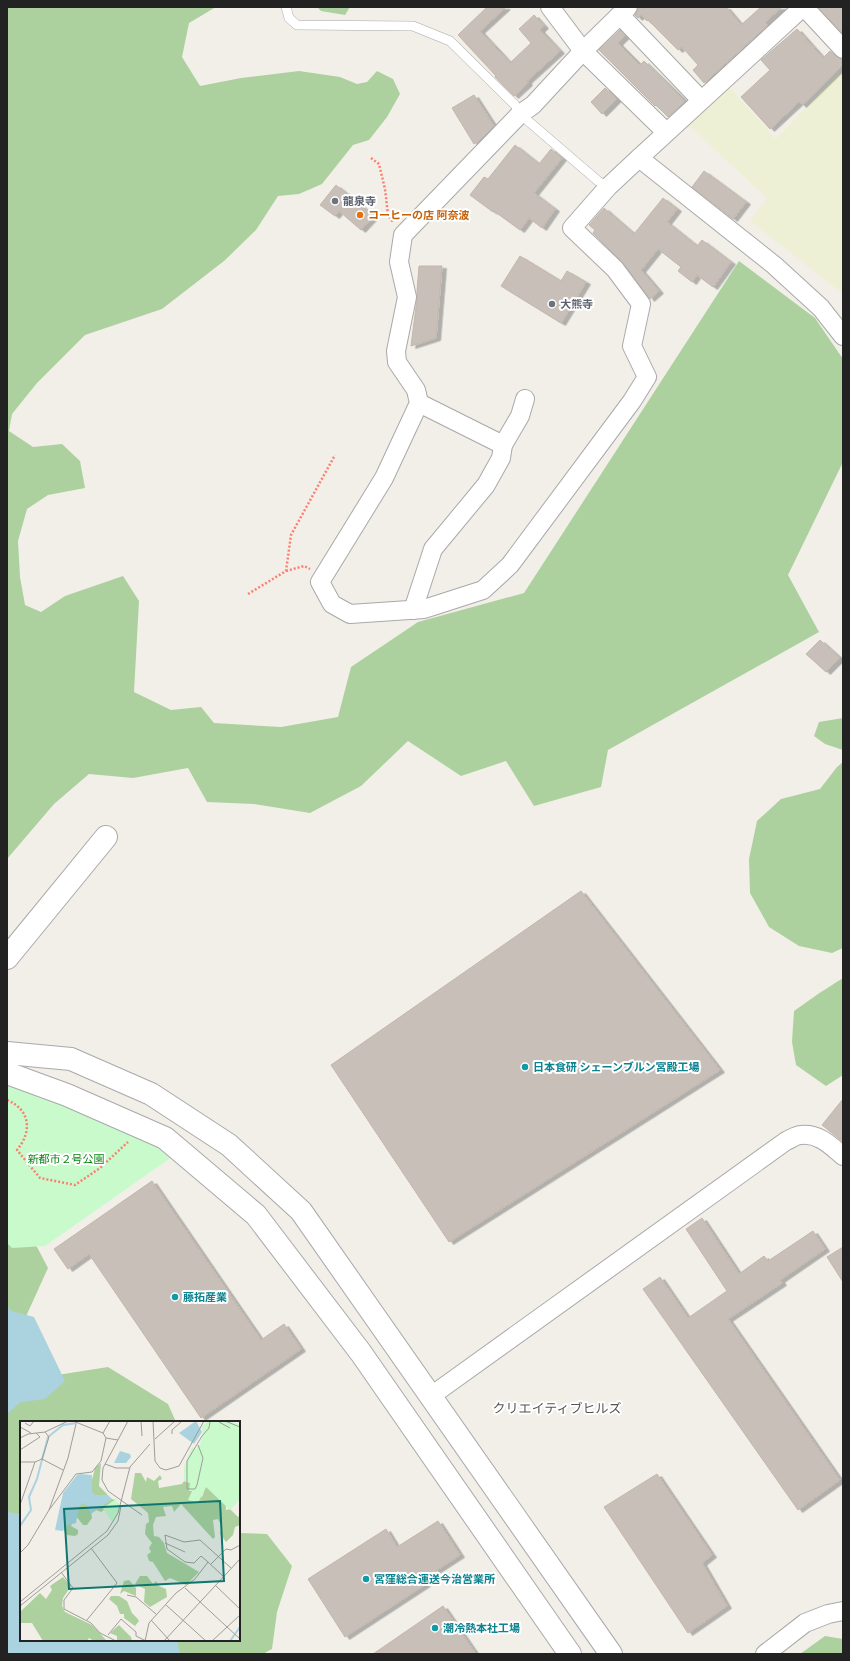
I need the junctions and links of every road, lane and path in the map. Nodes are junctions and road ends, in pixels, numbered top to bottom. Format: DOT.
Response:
graph roads {
  1 [pos="286,7"];
  2 [pos="550,7"];
  3 [pos="804,7"];
  4 [pos="624,11"];
  5 [pos="843,49"];
  6 [pos="583,51"];
  7 [pos="701,100"];
  8 [pos="520,114"];
  9 [pos="666,132"];
  10 [pos="371,158"];
  11 [pos="638,158"];
  12 [pos="608,187"];
  13 [pos="403,235"];
  14 [pos="843,336"];
  15 [pos="525,399"];
  16 [pos="418,403"];
  17 [pos="503,445"];
  18 [pos="335,454"];
  19 [pos="286,571"];
  20 [pos="324,576"];
  21 [pos="248,594"];
  22 [pos="413,610"];
  23 [pos="106,837"];
  24 [pos="7,958"];
  25 [pos="7,1053"];
  26 [pos="7,1072"];
  27 [pos="7,1100"];
  28 [pos="143,1128"];
  29 [pos="843,1156"];
  30 [pos="431,1396"];
  31 [pos="843,1611"];
  32 [pos="570,1654"];
  33 [pos="612,1654"];
  34 [pos="765,1654"];
  1 -- 8 [label="lane"];
  2 -- 6 [label="street"];
  3 -- 5 [label="street"];
  3 -- 7 [label="street"];
  4 -- 6 [label="street"];
  4 -- 7 [label="street"];
  6 -- 8 [label="street"];
  6 -- 9 [label="street"];
  7 -- 9 [label="street"];
  8 -- 12 [label="lane"];
  8 -- 13 [label="street"];
  9 -- 11 [label="street"];
  10 -- 13 [label="path"];
  11 -- 12 [label="street"];
  11 -- 14 [label="street"];
  12 -- 22 [label="street"];
  13 -- 16 [label="street"];
  15 -- 17 [label="street"];
  16 -- 17 [label="street"];
  16 -- 20 [label="street"];
  17 -- 22 [label="street"];
  18 -- 19 [label="path"];
  19 -- 20 [label="path"];
  19 -- 21 [label="path"];
  20 -- 22 [label="street"];
  23 -- 24 [label="street"];
  25 -- 30 [label="street"];
  26 -- 28 [label="street"];
  27 -- 28 [label="path"];
  28 -- 32 [label="street"];
  29 -- 30 [label="street"];
  30 -- 33 [label="street"];
  31 -- 34 [label="street"];
}
